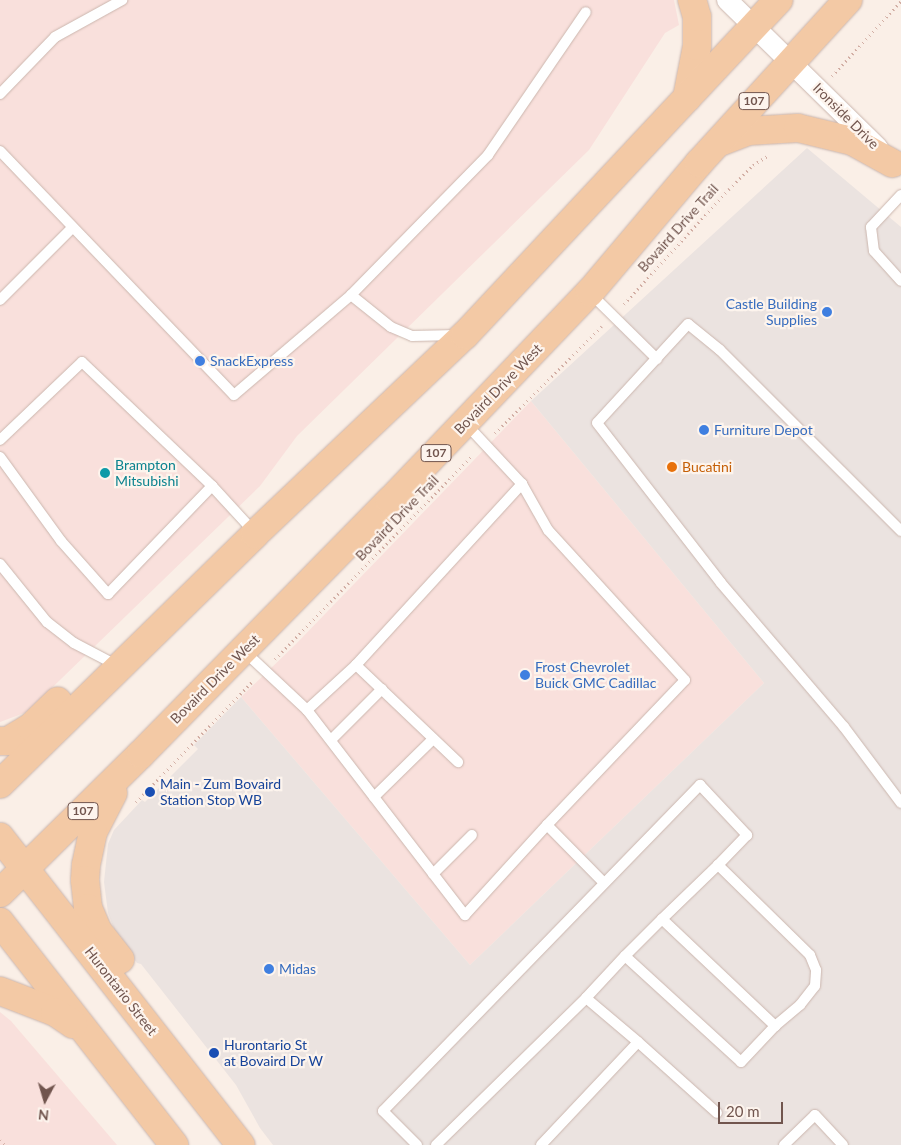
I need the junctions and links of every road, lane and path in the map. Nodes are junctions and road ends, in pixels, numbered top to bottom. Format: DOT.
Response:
graph roads {
  1 [pos="122,0"];
  2 [pos="692,0"];
  3 [pos="728,0"];
  4 [pos="779,0"];
  5 [pos="848,0"];
  6 [pos="901,1"];
  7 [pos="586,12"];
  8 [pos="754,26"];
  9 [pos="791,62"];
  10 [pos="843,65"];
  11 [pos="0,94"];
  12 [pos="688,98"];
  13 [pos="720,142"];
  14 [pos="0,151"];
  15 [pos="772,153"];
  16 [pos="897,167"];
  17 [pos="901,194"];
  18 [pos="72,228"];
  19 [pos="901,281"];
  20 [pos="590,292"];
  21 [pos="351,295"];
  22 [pos="0,300"];
  23 [pos="613,315"];
  24 [pos="465,335"];
  25 [pos="657,359"];
  26 [pos="465,423"];
  27 [pos="0,440"];
  28 [pos="484,444"];
  29 [pos="0,457"];
  30 [pos="522,484"];
  31 [pos="212,486"];
  32 [pos="901,531"];
  33 [pos="255,534"];
  34 [pos="0,564"];
  35 [pos="243,651"];
  36 [pos="356,665"];
  37 [pos="265,669"];
  38 [pos="110,676"];
  39 [pos="382,689"];
  40 [pos="307,710"];
  41 [pos="434,739"];
  42 [pos="331,740"];
  43 [pos="0,741"];
  44 [pos="142,754"];
  45 [pos="458,762"];
  46 [pos="0,784"];
  47 [pos="374,797"];
  48 [pos="901,803"];
  49 [pos="134,805"];
  50 [pos="546,825"];
  51 [pos="472,835"];
  52 [pos="0,837"];
  53 [pos="718,865"];
  54 [pos="25,869"];
  55 [pos="433,874"];
  56 [pos="603,882"];
  57 [pos="0,893"];
  58 [pos="662,919"];
  59 [pos="0,922"];
  60 [pos="625,956"];
  61 [pos="0,991"];
  62 [pos="586,998"];
  63 [pos="139,1014"];
  64 [pos="776,1026"];
  65 [pos="88,1036"];
  66 [pos="638,1042"];
  67 [pos="717,1113"];
  68 [pos="0,1140"];
  69 [pos="5,1145"];
  70 [pos="174,1145"];
  71 [pos="241,1145"];
  72 [pos="417,1145"];
  73 [pos="436,1145"];
  74 [pos="541,1145"];
  75 [pos="784,1145"];
  76 [pos="843,1145"];
  1 -- 11 [label="lane"];
  2 -- 12 [label="main road"];
  3 -- 8 [label="street, Ironside Drive"];
  4 -- 8 [label="main road"];
  5 -- 9 [label="main road, Bovaird Drive West / 107"];
  6 -- 10 [label="path"];
  7 -- 21 [label="lane"];
  8 -- 9 [label="street, Ironside Drive"];
  8 -- 12 [label="main road"];
  9 -- 13 [label="main road, Bovaird Drive West / 107"];
  9 -- 16 [label="street, Ironside Drive"];
  12 -- 24 [label="main road"];
  13 -- 16 [label="main road"];
  13 -- 20 [label="main road, Bovaird Drive West / 107"];
  14 -- 18 [label="lane"];
  15 -- 23 [label="path, Bovaird Drive Trail"];
  17 -- 19 [label="lane"];
  18 -- 21 [label="lane"];
  18 -- 22 [label="lane"];
  20 -- 23 [label="lane"];
  20 -- 26 [label="main road, Bovaird Drive West / 107"];
  21 -- 24 [label="lane"];
  23 -- 25 [label="lane"];
  23 -- 28 [label="path, Bovaird Drive Trail"];
  24 -- 33 [label="main road"];
  25 -- 32 [label="lane"];
  25 -- 48 [label="lane"];
  26 -- 28 [label="lane"];
  26 -- 35 [label="main road, Bovaird Drive West / 107"];
  27 -- 31 [label="lane"];
  28 -- 30 [label="lane"];
  28 -- 37 [label="path, Bovaird Drive Trail"];
  29 -- 31 [label="lane"];
  30 -- 36 [label="lane"];
  30 -- 50 [label="lane"];
  31 -- 33 [label="lane"];
  33 -- 38 [label="main road"];
  34 -- 38 [label="lane"];
  35 -- 37 [label="lane"];
  35 -- 44 [label="main road, Bovaird Drive West / 107"];
  36 -- 39 [label="lane"];
  36 -- 40 [label="lane"];
  37 -- 40 [label="lane"];
  37 -- 49 [label="path, Bovaird Drive Trail"];
  38 -- 43 [label="main road"];
  38 -- 46 [label="main road"];
  39 -- 41 [label="lane"];
  39 -- 42 [label="lane"];
  40 -- 42 [label="lane"];
  41 -- 45 [label="lane"];
  41 -- 47 [label="lane"];
  42 -- 47 [label="lane"];
  44 -- 54 [label="main road, Bovaird Drive West / 107"];
  44 -- 63 [label="main road"];
  47 -- 55 [label="lane"];
  50 -- 55 [label="lane"];
  50 -- 56 [label="lane"];
  51 -- 55 [label="lane"];
  52 -- 54 [label="main road, Hurontario Street"];
  53 -- 56 [label="lane"];
  53 -- 58 [label="lane"];
  53 -- 64 [label="lane"];
  54 -- 57 [label="main road, 107"];
  54 -- 63 [label="main road, Hurontario Street"];
  56 -- 72 [label="lane"];
  58 -- 60 [label="lane"];
  58 -- 64 [label="lane"];
  59 -- 65 [label="main road"];
  60 -- 62 [label="lane"];
  60 -- 64 [label="lane"];
  61 -- 65 [label="main road"];
  62 -- 66 [label="lane"];
  62 -- 73 [label="lane"];
  63 -- 71 [label="main road, Hurontario Street"];
  65 -- 70 [label="main road"];
  66 -- 67 [label="lane"];
  66 -- 74 [label="lane"];
  68 -- 69 [label="path"];
  75 -- 76 [label="lane"];
}
